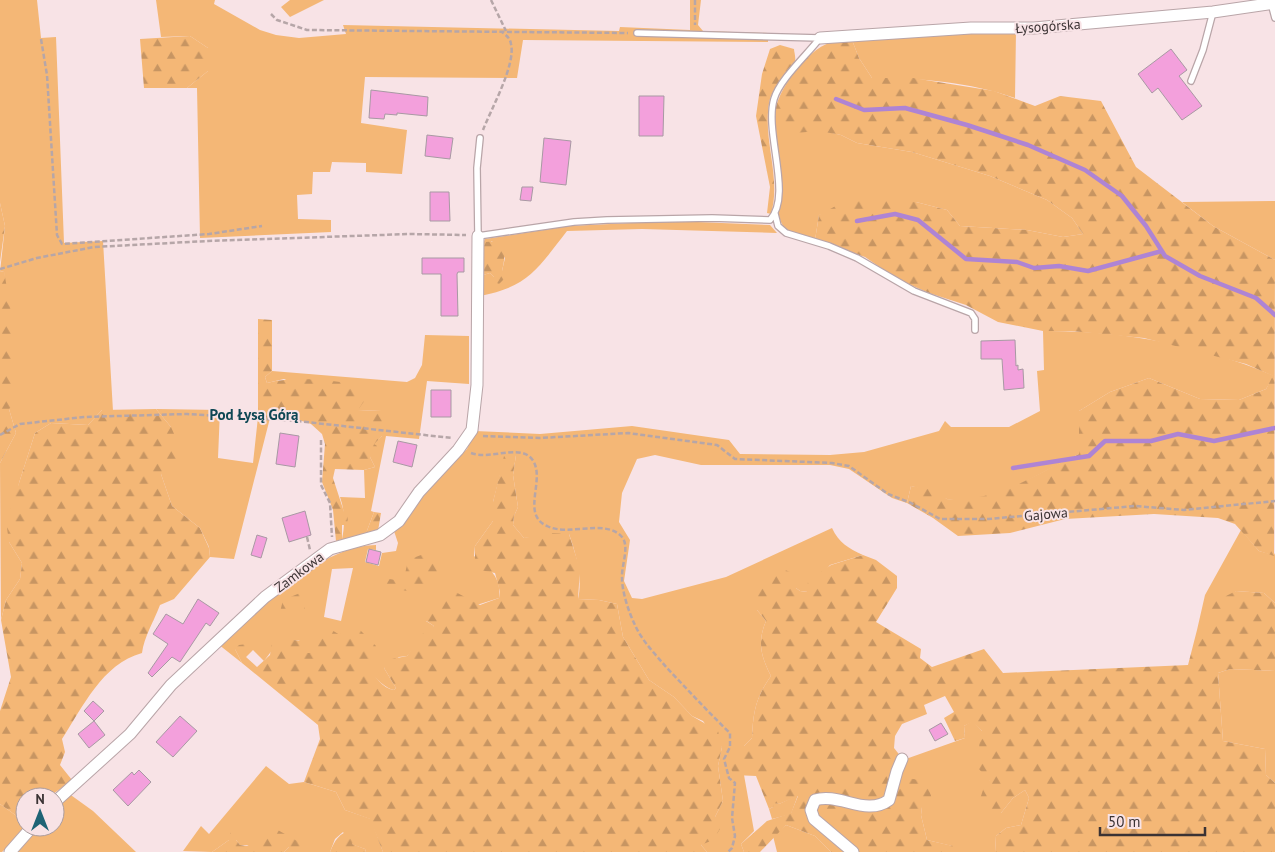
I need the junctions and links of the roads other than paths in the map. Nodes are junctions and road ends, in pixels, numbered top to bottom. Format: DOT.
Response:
graph roads {
  1 [pos="1273,3"];
  2 [pos="1213,12"];
  3 [pos="1275,18"];
  4 [pos="637,33"];
  5 [pos="820,38"];
  6 [pos="1191,81"];
  7 [pos="480,138"];
  8 [pos="775,214"];
  9 [pos="478,236"];
  10 [pos="975,330"];
  11 [pos="902,759"];
  12 [pos="65,793"];
  13 [pos="23,837"];
  14 [pos="10,852"];
  15 [pos="853,852"];
  1 -- 2 [label="street, Łysogórska"];
  1 -- 3 [label="lane"];
  2 -- 5 [label="street, Łysogórska"];
  2 -- 6 [label="lane"];
  4 -- 5 [label="lane"];
  5 -- 8 [label="lane"];
  7 -- 9 [label="lane"];
  8 -- 9 [label="lane"];
  8 -- 10 [label="lane"];
  9 -- 12 [label="street, Zamkowa"];
  11 -- 15 [label="street"];
  13 -- 14 [label="street"];
}
